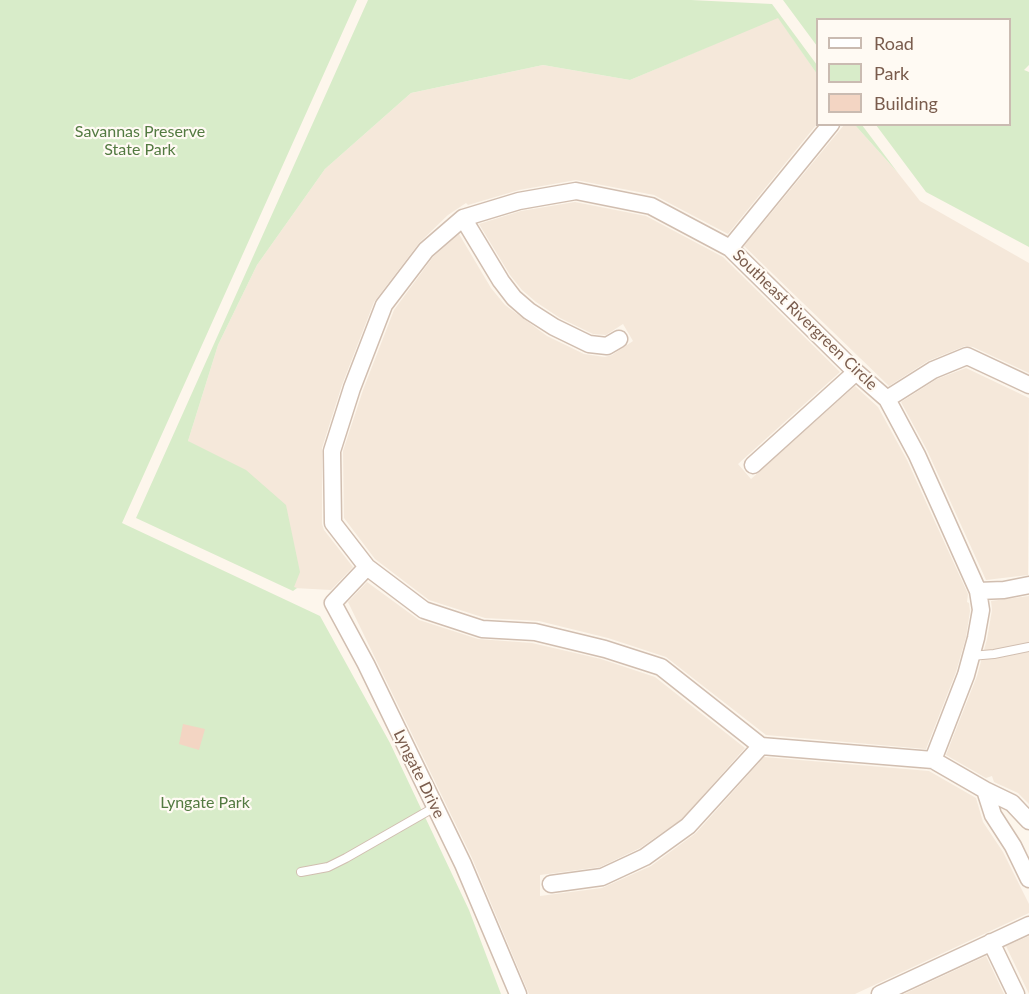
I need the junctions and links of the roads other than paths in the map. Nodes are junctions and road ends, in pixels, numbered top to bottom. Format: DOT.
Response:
graph roads {
  1 [pos="829,126"];
  2 [pos="463,218"];
  3 [pos="730,248"];
  4 [pos="619,339"];
  5 [pos="856,372"];
  6 [pos="1029,385"];
  7 [pos="887,399"];
  8 [pos="753,465"];
  9 [pos="368,567"];
  10 [pos="1029,585"];
  11 [pos="978,591"];
  12 [pos="1029,647"];
  13 [pos="971,656"];
  14 [pos="761,746"];
  15 [pos="933,760"];
  16 [pos="984,790"];
  17 [pos="435,807"];
  18 [pos="1029,821"];
  19 [pos="301,872"];
  20 [pos="1029,879"];
  21 [pos="551,884"];
  22 [pos="1029,925"];
  23 [pos="992,942"];
  24 [pos="518,994"];
  25 [pos="880,994"];
  26 [pos="1016,994"];
  1 -- 3 [label="street"];
  2 -- 3 [label="street, Southeast Rivergreen Circle"];
  2 -- 4 [label="street"];
  2 -- 9 [label="street, Southeast Rivergreen Circle"];
  3 -- 5 [label="street, Southeast Rivergreen Circle"];
  5 -- 7 [label="street, Southeast Rivergreen Circle"];
  5 -- 8 [label="street"];
  6 -- 7 [label="street"];
  7 -- 11 [label="street, Southeast Rivergreen Circle"];
  9 -- 14 [label="street, Southeast Rivergreen Circle"];
  9 -- 17 [label="street, Lyngate Drive"];
  10 -- 11 [label="street"];
  11 -- 13 [label="street, Southeast Rivergreen Circle"];
  12 -- 13 [label="lane"];
  13 -- 15 [label="street, Southeast Rivergreen Circle"];
  14 -- 15 [label="street"];
  14 -- 21 [label="street"];
  15 -- 16 [label="street"];
  16 -- 18 [label="street"];
  16 -- 20 [label="street"];
  17 -- 19 [label="lane"];
  17 -- 24 [label="street, Lyngate Drive"];
  22 -- 23 [label="street"];
  23 -- 25 [label="street"];
  23 -- 26 [label="street"];
}
